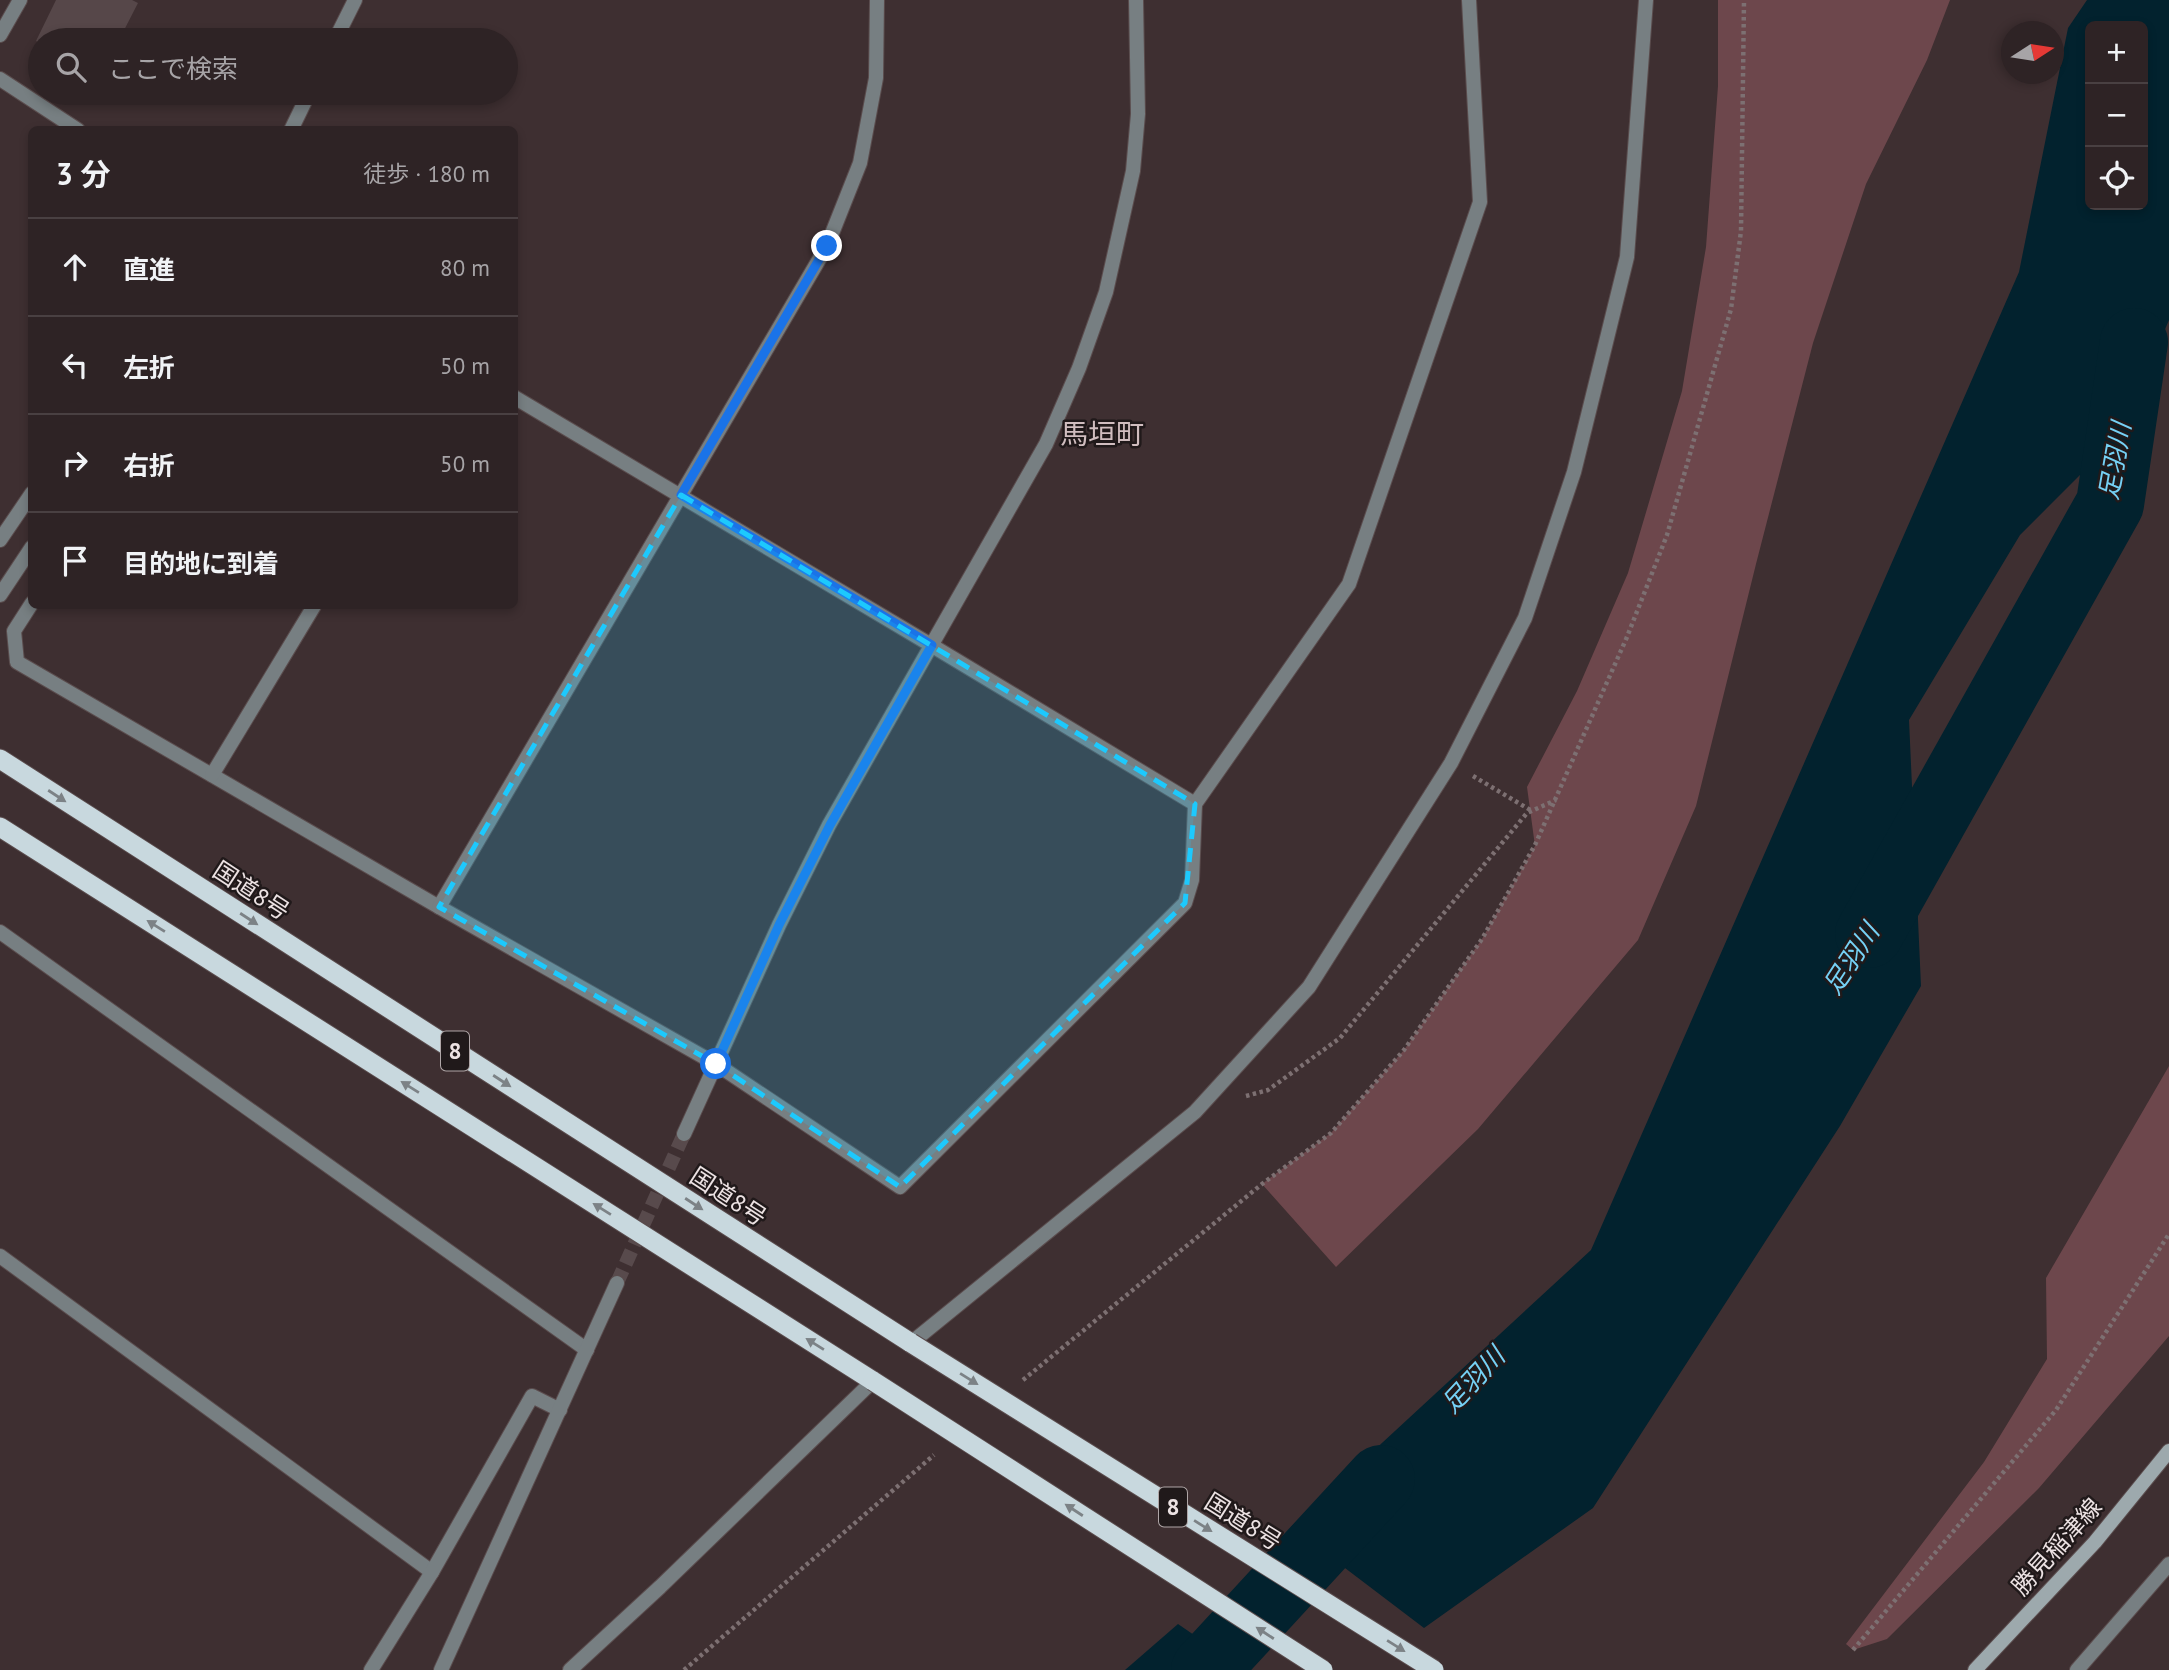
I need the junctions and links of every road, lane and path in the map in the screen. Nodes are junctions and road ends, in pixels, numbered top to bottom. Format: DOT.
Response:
graph roads {
  1 [pos="20,0"];
  2 [pos="355,0"];
  3 [pos="877,0"];
  4 [pos="1136,0"];
  5 [pos="1469,0"];
  6 [pos="1646,0"];
  7 [pos="1744,0"];
  8 [pos="341,28"];
  9 [pos="0,35"];
  10 [pos="0,79"];
  11 [pos="28,97"];
  12 [pos="40,105"];
  13 [pos="303,105"];
  14 [pos="72,126"];
  15 [pos="293,126"];
  16 [pos="518,399"];
  17 [pos="681,495"];
  18 [pos="28,499"];
  19 [pos="0,540"];
  20 [pos="28,553"];
  21 [pos="0,595"];
  22 [pos="28,609"];
  23 [pos="312,609"];
  24 [pos="932,645"];
  25 [pos="0,759"];
  26 [pos="1451,763"];
  27 [pos="212,775"];
  28 [pos="1556,800"];
  29 [pos="1195,804"];
  30 [pos="1532,811"];
  31 [pos="0,827"];
  32 [pos="439,907"];
  33 [pos="0,932"];
  34 [pos="716,1064"];
  35 [pos="1244,1097"];
  36 [pos="684,1134"];
  37 [pos="2169,1234"];
  38 [pos="0,1256"];
  39 [pos="617,1283"];
  40 [pos="911,1343"];
  41 [pos="587,1350"];
  42 [pos="873,1381"];
  43 [pos="1013,1388"];
  44 [pos="560,1410"];
  45 [pos="939,1451"];
  46 [pos="2169,1451"];
  47 [pos="2169,1564"];
  48 [pos="432,1572"];
  49 [pos="1853,1650"];
  50 [pos="371,1670"];
  51 [pos="441,1670"];
  52 [pos="570,1670"];
  53 [pos="684,1670"];
  54 [pos="1323,1670"];
  55 [pos="1434,1670"];
  56 [pos="1975,1670"];
  57 [pos="2077,1670"];
  1 -- 9 [label="street"];
  2 -- 8 [label="street"];
  3 -- 17 [label="street"];
  4 -- 24 [label="street"];
  5 -- 29 [label="street"];
  6 -- 26 [label="street"];
  7 -- 28 [label="path"];
  10 -- 11 [label="street"];
  12 -- 14 [label="street"];
  13 -- 15 [label="street"];
  16 -- 17 [label="street"];
  17 -- 24 [label="street"];
  17 -- 32 [label="street"];
  18 -- 19 [label="street"];
  20 -- 21 [label="street"];
  22 -- 27 [label="street"];
  23 -- 27 [label="street"];
  24 -- 29 [label="street"];
  24 -- 34 [label="street"];
  25 -- 40 [label="highway, 国道8号 / 8, one-way"];
  26 -- 30 [label="path"];
  26 -- 40 [label="street"];
  27 -- 32 [label="street"];
  28 -- 30 [label="path"];
  28 -- 43 [label="path"];
  29 -- 34 [label="street"];
  30 -- 35 [label="path"];
  42 -- 31 [label="highway, 8, one-way"];
  32 -- 34 [label="street"];
  33 -- 41 [label="street"];
  34 -- 36 [label="street"];
  37 -- 49 [label="path"];
  38 -- 48 [label="street"];
  39 -- 41 [label="street"];
  40 -- 55 [label="highway, 国道8号 / 8, one-way, bridge"];
  41 -- 44 [label="street"];
  42 -- 52 [label="street"];
  54 -- 42 [label="highway, 8, one-way, bridge"];
  44 -- 48 [label="street"];
  44 -- 51 [label="street"];
  45 -- 53 [label="path"];
  46 -- 56 [label="main road, 勝見稲津線"];
  47 -- 57 [label="street"];
  48 -- 50 [label="street"];
}
